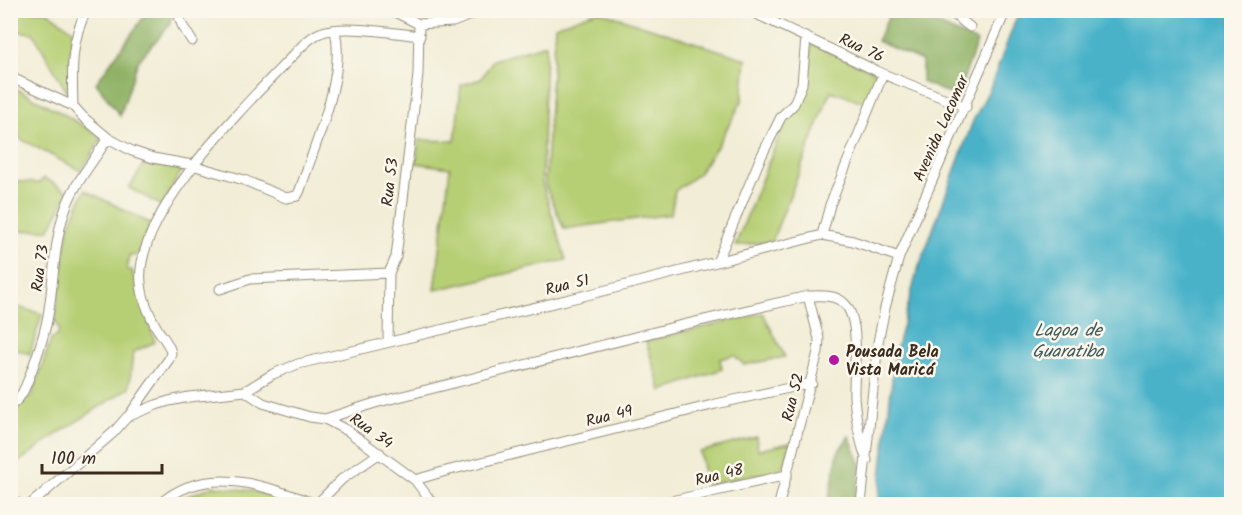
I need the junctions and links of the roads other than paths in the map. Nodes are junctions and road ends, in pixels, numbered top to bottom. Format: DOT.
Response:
graph roads {
  1 [pos="87,10"];
  2 [pos="177,10"];
  3 [pos="391,10"];
  4 [pos="483,10"];
  5 [pos="747,10"];
  6 [pos="948,10"];
  7 [pos="1006,10"];
  8 [pos="419,24"];
  9 [pos="970,27"];
  10 [pos="335,30"];
  11 [pos="420,36"];
  12 [pos="806,38"];
  13 [pos="192,41"];
  14 [pos="883,74"];
  15 [pos="10,77"];
  16 [pos="73,106"];
  17 [pos="966,107"];
  18 [pos="108,138"];
  19 [pos="192,165"];
  20 [pos="822,235"];
  21 [pos="899,257"];
  22 [pos="718,260"];
  23 [pos="389,273"];
  24 [pos="220,289"];
  25 [pos="808,296"];
  26 [pos="388,342"];
  27 [pos="812,383"];
  28 [pos="245,391"];
  29 [pos="10,405"];
  30 [pos="127,417"];
  31 [pos="325,419"];
  32 [pos="380,453"];
  33 [pos="867,460"];
  34 [pos="787,475"];
  35 [pos="415,480"];
  36 [pos="10,501"];
  37 [pos="20,504"];
  38 [pos="31,504"];
  39 [pos="160,504"];
  40 [pos="316,504"];
  41 [pos="433,504"];
  42 [pos="658,504"];
  43 [pos="779,504"];
  44 [pos="861,504"];
  1 -- 16 [label="street"];
  2 -- 13 [label="street"];
  3 -- 8 [label="street"];
  4 -- 8 [label="street"];
  5 -- 12 [label="street, Rua 76"];
  6 -- 9 [label="street"];
  7 -- 17 [label="street, Avenida Lacomar"];
  8 -- 11 [label="street, Rua 53"];
  10 -- 11 [label="street"];
  10 -- 19 [label="street"];
  10 -- 19 [label="street"];
  11 -- 23 [label="street, Rua 53"];
  12 -- 14 [label="street, Rua 76"];
  12 -- 22 [label="street"];
  14 -- 17 [label="street, Rua 76"];
  14 -- 20 [label="street"];
  15 -- 16 [label="street"];
  16 -- 18 [label="street"];
  17 -- 21 [label="street, Avenida Lacomar"];
  18 -- 19 [label="street"];
  18 -- 29 [label="street, Rua 73"];
  19 -- 30 [label="street"];
  20 -- 21 [label="street, Rua 51"];
  20 -- 22 [label="street, Rua 51"];
  21 -- 33 [label="street, Avenida Lacomar"];
  22 -- 26 [label="street, Rua 51"];
  23 -- 24 [label="street"];
  23 -- 26 [label="street, Rua 53"];
  25 -- 27 [label="street, Rua 52"];
  25 -- 31 [label="street"];
  25 -- 33 [label="street"];
  26 -- 28 [label="street, Rua 51"];
  27 -- 34 [label="street, Rua 52"];
  27 -- 35 [label="street, Rua 49"];
  28 -- 30 [label="street"];
  28 -- 31 [label="street, Rua 34"];
  30 -- 38 [label="street"];
  31 -- 32 [label="street, Rua 34"];
  32 -- 35 [label="street, Rua 34"];
  32 -- 40 [label="street"];
  33 -- 44 [label="street, Avenida Lacomar"];
  34 -- 42 [label="street, Rua 48"];
  34 -- 43 [label="street, Rua 52"];
  35 -- 41 [label="street, Rua 34"];
  36 -- 37 [label="street"];
  39 -- 40 [label="street"];
}
